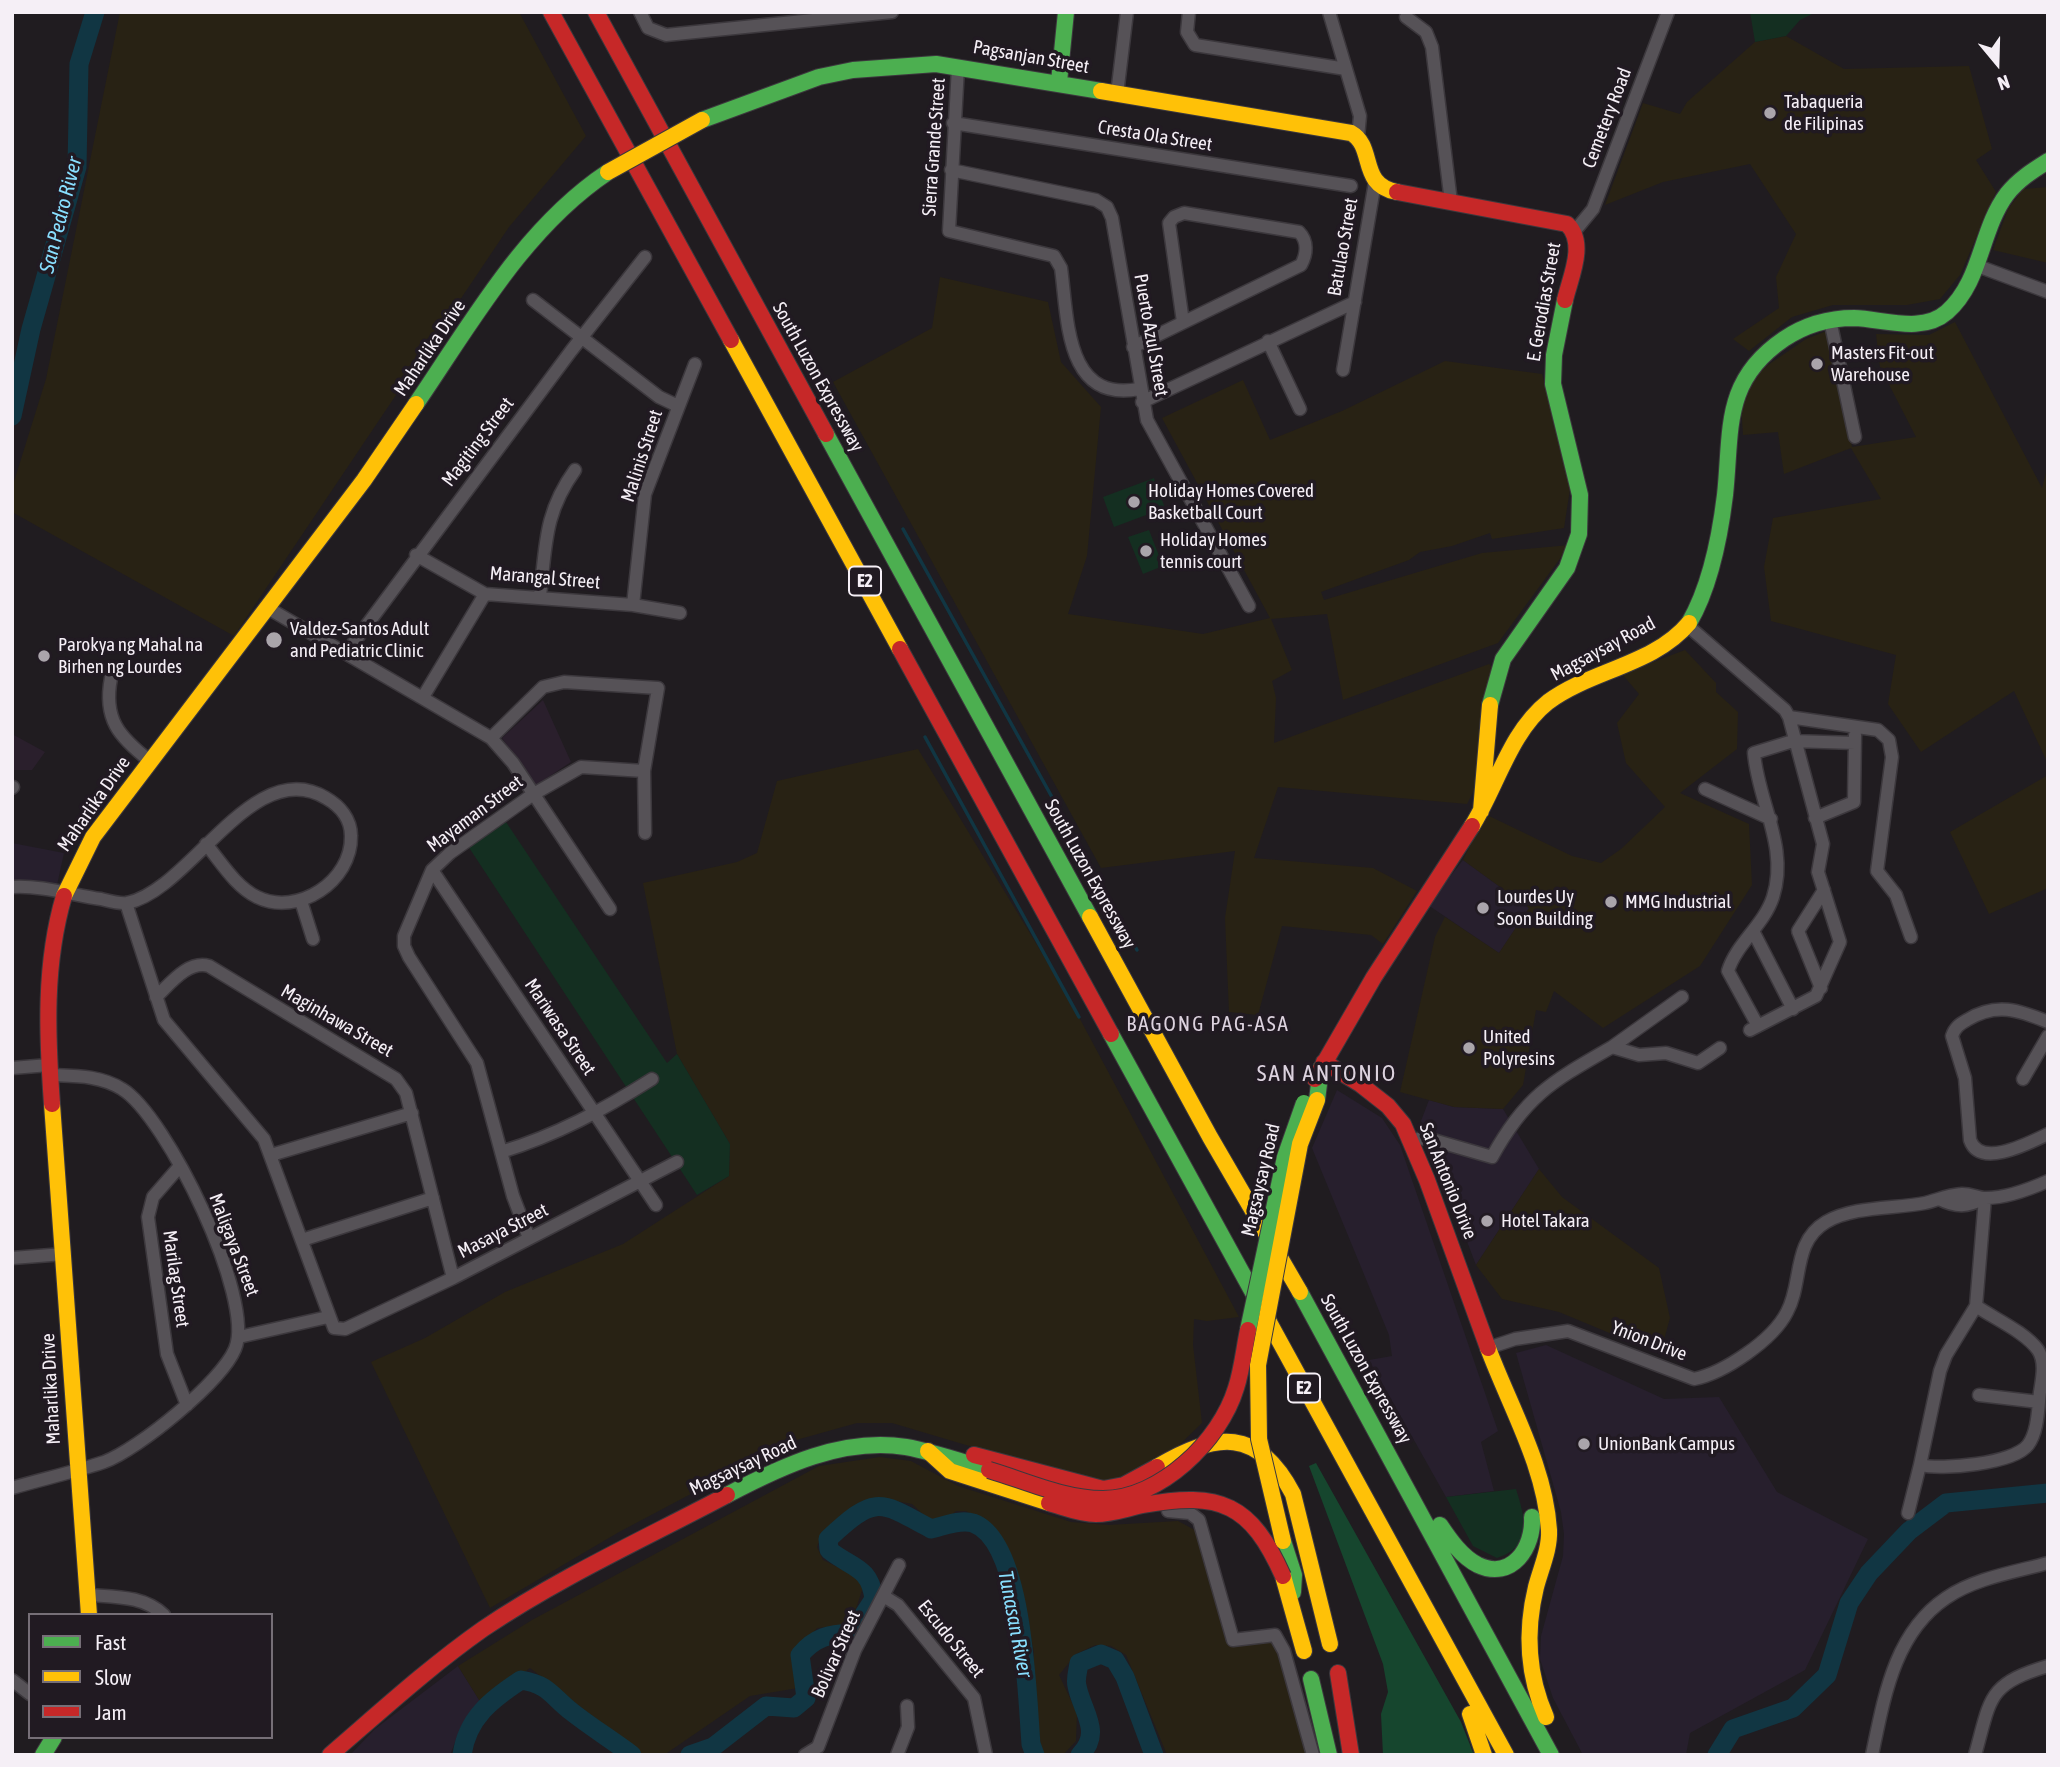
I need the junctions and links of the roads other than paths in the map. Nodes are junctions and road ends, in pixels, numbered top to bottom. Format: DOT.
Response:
graph roads {
  1 [pos="551,12"];
  2 [pos="596,12"];
  3 [pos="640,12"];
  4 [pos="891,12"];
  5 [pos="1127,12"];
  6 [pos="1189,12"];
  7 [pos="1329,12"];
  8 [pos="1668,12"];
  9 [pos="1062,13"];
  10 [pos="1406,17"];
  11 [pos="958,66"];
  12 [pos="1346,69"];
  13 [pos="1059,82"];
  14 [pos="1117,94"];
  15 [pos="953,123"];
  16 [pos="1358,137"];
  17 [pos="2048,161"];
  18 [pos="951,170"];
  19 [pos="608,172"];
  20 [pos="1375,182"];
  21 [pos="1351,186"];
  22 [pos="1451,202"];
  23 [pos="1574,232"];
  24 [pos="645,257"];
  25 [pos="1975,265"];
  26 [pos="2048,292"];
  27 [pos="533,300"];
  28 [pos="1355,302"];
  29 [pos="1830,320"];
  30 [pos="1183,322"];
  31 [pos="582,338"];
  32 [pos="1268,341"];
  33 [pos="1133,347"];
  34 [pos="695,364"];
  35 [pos="1343,370"];
  36 [pos="1141,396"];
  37 [pos="678,406"];
  38 [pos="1300,409"];
  39 [pos="1854,437"];
  40 [pos="575,470"];
  41 [pos="416,555"];
  42 [pos="485,594"];
  43 [pos="540,596"];
  44 [pos="633,605"];
  45 [pos="1249,606"];
  46 [pos="266,607"];
  47 [pos="680,613"];
  48 [pos="1687,625"];
  49 [pos="346,653"];
  50 [pos="111,678"];
  51 [pos="423,696"];
  52 [pos="1789,717"];
  53 [pos="491,738"];
  54 [pos="1793,741"];
  55 [pos="150,761"];
  56 [pos="644,771"];
  57 [pos="1705,789"];
  58 [pos="533,795"];
  59 [pos="1481,811"];
  60 [pos="1815,818"];
  61 [pos="1771,819"];
  62 [pos="645,833"];
  63 [pos="206,844"];
  64 [pos="432,870"];
  65 [pos="12,887"];
  66 [pos="1824,890"];
  67 [pos="64,894"];
  68 [pos="301,901"];
  69 [pos="126,903"];
  70 [pos="610,909"];
  71 [pos="1753,931"];
  72 [pos="1911,937"];
  73 [pos="313,939"];
  74 [pos="1821,988"];
  75 [pos="156,997"];
  76 [pos="1682,997"];
  77 [pos="1793,1009"];
  78 [pos="2048,1022"];
  79 [pos="2048,1036"];
  80 [pos="1612,1047"];
  81 [pos="1720,1048"];
  82 [pos="1323,1065"];
  83 [pos="12,1068"];
  84 [pos="49,1070"];
  85 [pos="652,1079"];
  86 [pos="2023,1079"];
  87 [pos="1310,1102"];
  88 [pos="412,1113"];
  89 [pos="596,1115"];
  90 [pos="2048,1135"];
  91 [pos="1411,1140"];
  92 [pos="501,1152"];
  93 [pos="271,1155"];
  94 [pos="677,1162"];
  95 [pos="180,1166"];
  96 [pos="2048,1181"];
  97 [pos="642,1183"];
  98 [pos="433,1198"];
  99 [pos="1985,1198"];
  100 [pos="1939,1199"];
  101 [pos="656,1206"];
  102 [pos="529,1238"];
  103 [pos="302,1240"];
  104 [pos="64,1254"];
  105 [pos="12,1258"];
  106 [pos="453,1278"];
  107 [pos="1976,1306"];
  108 [pos="328,1317"];
  109 [pos="239,1337"];
  110 [pos="1488,1348"];
  111 [pos="1495,1369"];
  112 [pos="1979,1395"];
  113 [pos="2039,1402"];
  114 [pos="187,1405"];
  115 [pos="922,1450"];
  116 [pos="1393,1460"];
  117 [pos="1516,1460"];
  118 [pos="1920,1465"];
  119 [pos="1157,1467"];
  120 [pos="76,1469"];
  121 [pos="1523,1482"];
  122 [pos="12,1488"];
  123 [pos="1174,1511"];
  124 [pos="1908,1513"];
  125 [pos="2048,1563"];
  126 [pos="900,1565"];
  127 [pos="90,1595"];
  128 [pos="885,1597"];
  129 [pos="1292,1608"];
  130 [pos="89,1613"];
  131 [pos="161,1613"];
  132 [pos="1433,1624"];
  133 [pos="1331,1644"];
  134 [pos="1304,1651"];
  135 [pos="2048,1666"];
  136 [pos="1338,1673"];
  137 [pos="1311,1679"];
  138 [pos="12,1680"];
  139 [pos="28,1692"];
  140 [pos="907,1706"];
  141 [pos="53,1739"];
  142 [pos="43,1755"];
  143 [pos="330,1755"];
  144 [pos="804,1755"];
  145 [pos="897,1755"];
  146 [pos="986,1755"];
  147 [pos="1313,1755"];
  148 [pos="1329,1755"];
  149 [pos="1351,1755"];
  150 [pos="1484,1755"];
  151 [pos="1506,1755"];
  152 [pos="1551,1755"];
  153 [pos="1564,1755"];
  154 [pos="1872,1755"];
  155 [pos="1975,1755"];
  1 -- 132 [label="main road, E2"];
  2 -- 116 [label="main road, South Luzon Expressway / E2"];
  3 -- 4 [label="street"];
  5 -- 14 [label="street"];
  6 -- 12 [label="street"];
  7 -- 12 [label="street, Batulao Street"];
  8 -- 23 [label="street, Cemetery Road"];
  9 -- 13 [label="main road"];
  10 -- 22 [label="street"];
  11 -- 13 [label="main road, Pagsanjan Street"];
  11 -- 15 [label="street, Sierra Grande Street"];
  11 -- 19 [label="main road, Pagsanjan Street, bridge"];
  12 -- 16 [label="street, Batulao Street"];
  13 -- 14 [label="main road, Pagsanjan Street"];
  14 -- 16 [label="main road, Pagsanjan Street"];
  15 -- 18 [label="street, Sierra Grande Street"];
  15 -- 21 [label="street, Cresta Ola Street"];
  16 -- 20 [label="main road, Batulao Street"];
  17 -- 25 [label="main road, Magsaysay Road"];
  18 -- 33 [label="street, Puerto Azul Street"];
  18 -- 36 [label="street, Sierra Grande Street"];
  19 -- 46 [label="main road, Maharlika Drive"];
  20 -- 22 [label="main road, E. Gerodias Street"];
  20 -- 28 [label="street, Batulao Street"];
  22 -- 23 [label="main road, E. Gerodias Street"];
  23 -- 59 [label="main road, E. Gerodias Street"];
  24 -- 31 [label="street, Magiting Street"];
  25 -- 26 [label="street"];
  25 -- 29 [label="main road, Magsaysay Road"];
  27 -- 31 [label="street"];
  28 -- 32 [label="street"];
  28 -- 35 [label="street, Batulao Street"];
  29 -- 39 [label="street"];
  29 -- 48 [label="main road, Magsaysay Road"];
  30 -- 30 [label="street"];
  30 -- 33 [label="street"];
  31 -- 37 [label="street"];
  31 -- 41 [label="street, Magiting Street"];
  32 -- 36 [label="street"];
  32 -- 38 [label="street"];
  33 -- 36 [label="street, Puerto Azul Street"];
  34 -- 37 [label="street, Malinis Street"];
  36 -- 45 [label="street, Puerto Azul Street"];
  37 -- 44 [label="street, Malinis Street"];
  40 -- 43 [label="street"];
  41 -- 42 [label="street, Marangal Street"];
  41 -- 49 [label="street, Magiting Street"];
  42 -- 43 [label="street, Marangal Street"];
  42 -- 51 [label="street"];
  43 -- 44 [label="street, Marangal Street"];
  44 -- 47 [label="street, Marangal Street"];
  46 -- 49 [label="street"];
  46 -- 55 [label="main road, Maharlika Drive"];
  48 -- 52 [label="street"];
  48 -- 59 [label="main road, Magsaysay Road"];
  49 -- 51 [label="street"];
  50 -- 55 [label="street"];
  51 -- 53 [label="street"];
  52 -- 54 [label="street"];
  52 -- 72 [label="street"];
  53 -- 56 [label="street"];
  53 -- 58 [label="street"];
  54 -- 60 [label="street"];
  54 -- 60 [label="street"];
  54 -- 61 [label="street"];
  55 -- 67 [label="main road, Maharlika Drive"];
  56 -- 58 [label="street, Mayaman Street"];
  56 -- 62 [label="street"];
  57 -- 61 [label="street"];
  58 -- 64 [label="street, Mayaman Street"];
  58 -- 70 [label="street"];
  59 -- 82 [label="main road, Magsaysay Road"];
  60 -- 66 [label="street"];
  61 -- 71 [label="street"];
  63 -- 68 [label="street"];
  63 -- 68 [label="street"];
  63 -- 69 [label="street"];
  64 -- 89 [label="street, Mariwasa Street"];
  64 -- 92 [label="street, Mayaman Street"];
  65 -- 67 [label="street"];
  66 -- 74 [label="street"];
  66 -- 74 [label="street"];
  67 -- 69 [label="street"];
  67 -- 84 [label="main road, Maharlika Drive"];
  68 -- 73 [label="street"];
  69 -- 75 [label="street"];
  71 -- 77 [label="street"];
  71 -- 77 [label="street"];
  74 -- 77 [label="street"];
  75 -- 88 [label="street, Maginhawa Street"];
  75 -- 93 [label="street"];
  76 -- 80 [label="street"];
  78 -- 90 [label="street"];
  79 -- 86 [label="street"];
  80 -- 81 [label="street"];
  80 -- 91 [label="street"];
  82 -- 87 [label="main road"];
  82 -- 91 [label="main road, San Antonio Drive"];
  83 -- 84 [label="street, Maligaya Street"];
  84 -- 95 [label="street, Maligaya Street"];
  84 -- 104 [label="main road, Maharlika Drive"];
  85 -- 89 [label="street"];
  87 -- 115 [label="main road, Magsaysay Road, bridge"];
  87 -- 129 [label="main road, bridge"];
  88 -- 93 [label="street"];
  88 -- 98 [label="street, Maginhawa Street"];
  89 -- 92 [label="street"];
  89 -- 97 [label="street, Mariwasa Street"];
  91 -- 110 [label="main road, San Antonio Drive"];
  92 -- 102 [label="street, Mayaman Street"];
  93 -- 103 [label="street"];
  94 -- 97 [label="street, Masaya Street"];
  95 -- 109 [label="street, Maligaya Street"];
  95 -- 114 [label="street, Marilag Street"];
  96 -- 99 [label="street"];
  97 -- 101 [label="street, Mariwasa Street"];
  97 -- 102 [label="street, Masaya Street"];
  98 -- 103 [label="street"];
  98 -- 106 [label="street, Maginhawa Street"];
  99 -- 100 [label="street, Ynion Drive"];
  99 -- 100 [label="street"];
  99 -- 107 [label="street"];
  100 -- 110 [label="street, Ynion Drive"];
  102 -- 106 [label="street, Masaya Street"];
  103 -- 108 [label="street"];
  104 -- 105 [label="street"];
  104 -- 120 [label="main road, Maharlika Drive"];
  106 -- 108 [label="street, Masaya Street"];
  107 -- 113 [label="street"];
  107 -- 118 [label="street"];
  108 -- 109 [label="street"];
  109 -- 114 [label="street, Maligaya Street"];
  110 -- 111 [label="main road, San Antonio Drive"];
  111 -- 117 [label="main road"];
  111 -- 153 [label="main road"];
  112 -- 113 [label="street"];
  113 -- 118 [label="street"];
  114 -- 120 [label="street, Maligaya Street"];
  115 -- 119 [label="main road"];
  115 -- 123 [label="street"];
  115 -- 129 [label="main road, bridge"];
  115 -- 143 [label="main road, Magsaysay Road"];
  116 -- 121 [label="main road"];
  116 -- 152 [label="main road, South Luzon Expressway / E2"];
  118 -- 124 [label="street"];
  119 -- 123 [label="street"];
  119 -- 133 [label="main road"];
  120 -- 122 [label="street, Maligaya Street"];
  120 -- 127 [label="main road, Maharlika Drive"];
  123 -- 147 [label="street"];
  125 -- 154 [label="street"];
  126 -- 128 [label="street, Bolivar Street"];
  127 -- 130 [label="main road, Maharlika Drive"];
  127 -- 131 [label="street"];
  128 -- 144 [label="street, Bolivar Street"];
  128 -- 146 [label="street, Escudo Street"];
  129 -- 134 [label="main road"];
  132 -- 150 [label="main road"];
  132 -- 151 [label="main road, E2"];
  135 -- 155 [label="street"];
  136 -- 149 [label="main road"];
  137 -- 148 [label="main road"];
  138 -- 139 [label="street"];
  140 -- 145 [label="street"];
  141 -- 142 [label="main road"];
}
